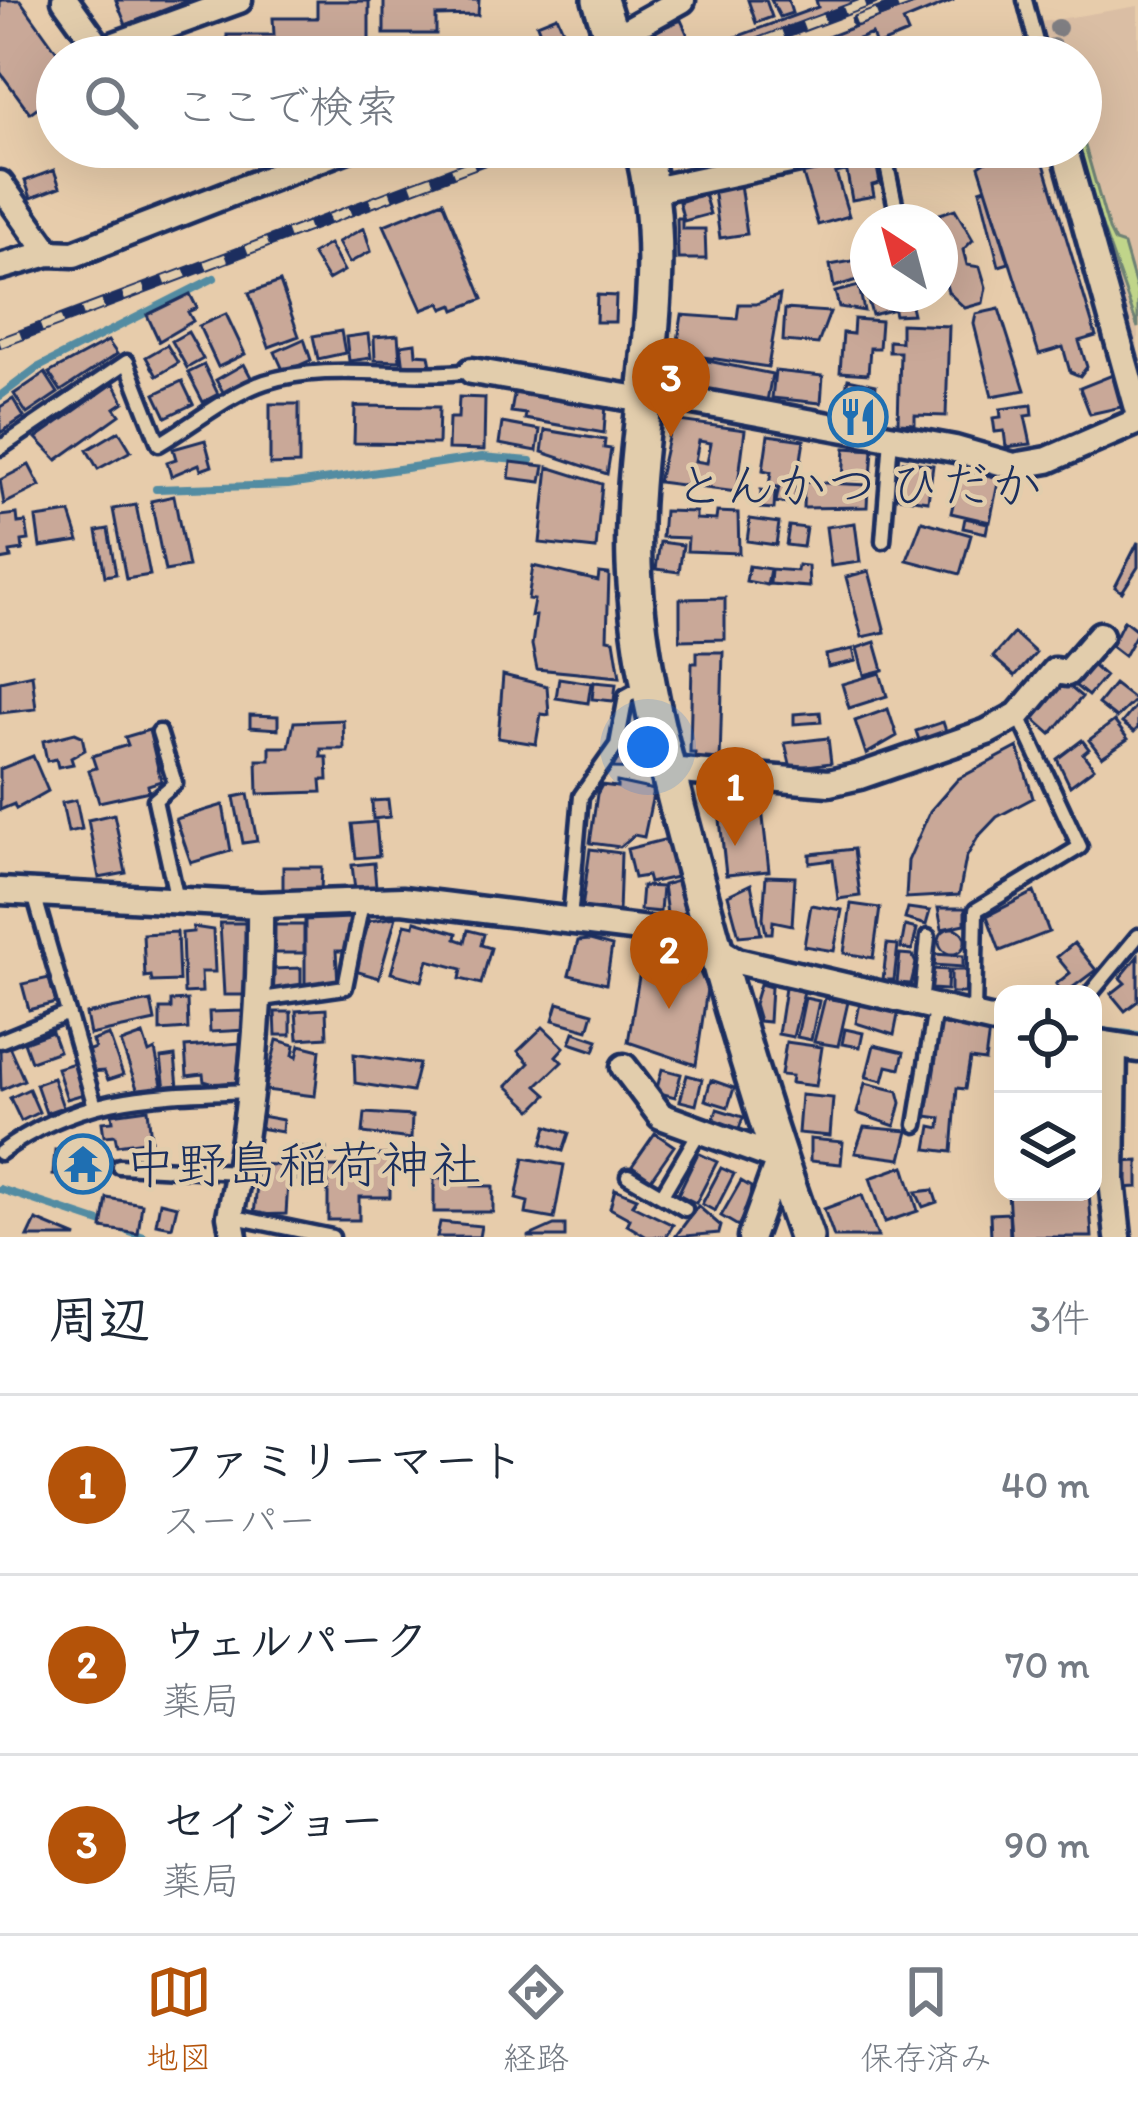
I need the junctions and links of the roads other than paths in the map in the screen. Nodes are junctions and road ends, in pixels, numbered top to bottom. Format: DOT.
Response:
graph roads {
  1 [pos="65,0"];
  2 [pos="239,0"];
  3 [pos="599,0"];
  4 [pos="682,0"];
  5 [pos="1025,0"];
  6 [pos="91,36"];
  7 [pos="140,36"];
  8 [pos="611,36"];
  9 [pos="631,36"];
  10 [pos="1034,36"];
  11 [pos="296,168"];
  12 [pos="647,168"];
  13 [pos="757,168"];
  14 [pos="887,168"];
  15 [pos="1070,168"];
  16 [pos="0,184"];
  17 [pos="653,190"];
  18 [pos="895,204"];
  19 [pos="49,253"];
  20 [pos="0,267"];
  21 [pos="472,371"];
  22 [pos="644,396"];
  23 [pos="1138,412"];
  24 [pos="1138,421"];
  25 [pos="891,438"];
  26 [pos="0,448"];
  27 [pos="883,541"];
  28 [pos="1100,635"];
  29 [pos="647,684"];
  30 [pos="1018,715"];
  31 [pos="159,732"];
  32 [pos="668,770"];
  33 [pos="0,891"];
  34 [pos="34,894"];
  35 [pos="177,901"];
  36 [pos="362,902"];
  37 [pos="260,905"];
  38 [pos="570,922"];
  39 [pos="1138,936"];
  40 [pos="928,937"];
  41 [pos="714,946"];
  42 [pos="1097,985"];
  43 [pos="262,999"];
  44 [pos="928,1007"];
  45 [pos="66,1014"];
  46 [pos="974,1016"];
  47 [pos="994,1021"];
  48 [pos="0,1041"];
  49 [pos="1115,1046"];
  50 [pos="624,1066"];
  51 [pos="253,1091"];
  52 [pos="94,1103"];
  53 [pos="916,1125"];
  54 [pos="698,1134"];
  55 [pos="0,1153"];
  56 [pos="778,1159"];
  57 [pos="119,1166"];
  58 [pos="239,1172"];
  59 [pos="628,1176"];
  60 [pos="662,1195"];
  61 [pos="685,1209"];
  62 [pos="232,1227"];
  63 [pos="332,1237"];
  64 [pos="751,1237"];
  65 [pos="806,1237"];
  66 [pos="1118,1237"];
  1 -- 6 [label="street"];
  2 -- 7 [label="street"];
  3 -- 8 [label="street"];
  4 -- 9 [label="street"];
  5 -- 10 [label="lane"];
  11 -- 19 [label="street"];
  12 -- 17 [label="street"];
  13 -- 17 [label="street"];
  14 -- 18 [label="lane"];
  15 -- 23 [label="street"];
  16 -- 19 [label="street"];
  17 -- 22 [label="street"];
  19 -- 20 [label="street"];
  21 -- 22 [label="street"];
  21 -- 26 [label="lane"];
  22 -- 25 [label="street"];
  22 -- 29 [label="street"];
  24 -- 25 [label="street"];
  25 -- 27 [label="lane"];
  28 -- 30 [label="street"];
  29 -- 32 [label="street"];
  29 -- 38 [label="lane"];
  30 -- 32 [label="street"];
  30 -- 46 [label="lane"];
  31 -- 35 [label="lane"];
  32 -- 41 [label="street"];
  33 -- 34 [label="street"];
  34 -- 35 [label="street"];
  34 -- 45 [label="lane"];
  35 -- 37 [label="street"];
  36 -- 37 [label="street"];
  36 -- 38 [label="street"];
  36 -- 43 [label="lane"];
  37 -- 43 [label="street"];
  38 -- 41 [label="street"];
  39 -- 42 [label="lane"];
  40 -- 44 [label="lane"];
  41 -- 44 [label="street"];
  41 -- 56 [label="street"];
  43 -- 51 [label="street"];
  44 -- 46 [label="street"];
  44 -- 53 [label="lane"];
  45 -- 48 [label="lane"];
  45 -- 52 [label="lane"];
  46 -- 47 [label="street"];
  49 -- 66 [label="street"];
  50 -- 54 [label="street"];
  51 -- 52 [label="lane"];
  51 -- 58 [label="street"];
  52 -- 55 [label="lane"];
  54 -- 56 [label="street"];
  54 -- 60 [label="lane"];
  56 -- 64 [label="street"];
  56 -- 65 [label="street"];
  57 -- 58 [label="lane"];
  58 -- 62 [label="street"];
  59 -- 60 [label="lane"];
  60 -- 61 [label="lane"];
  62 -- 63 [label="lane"];
}
